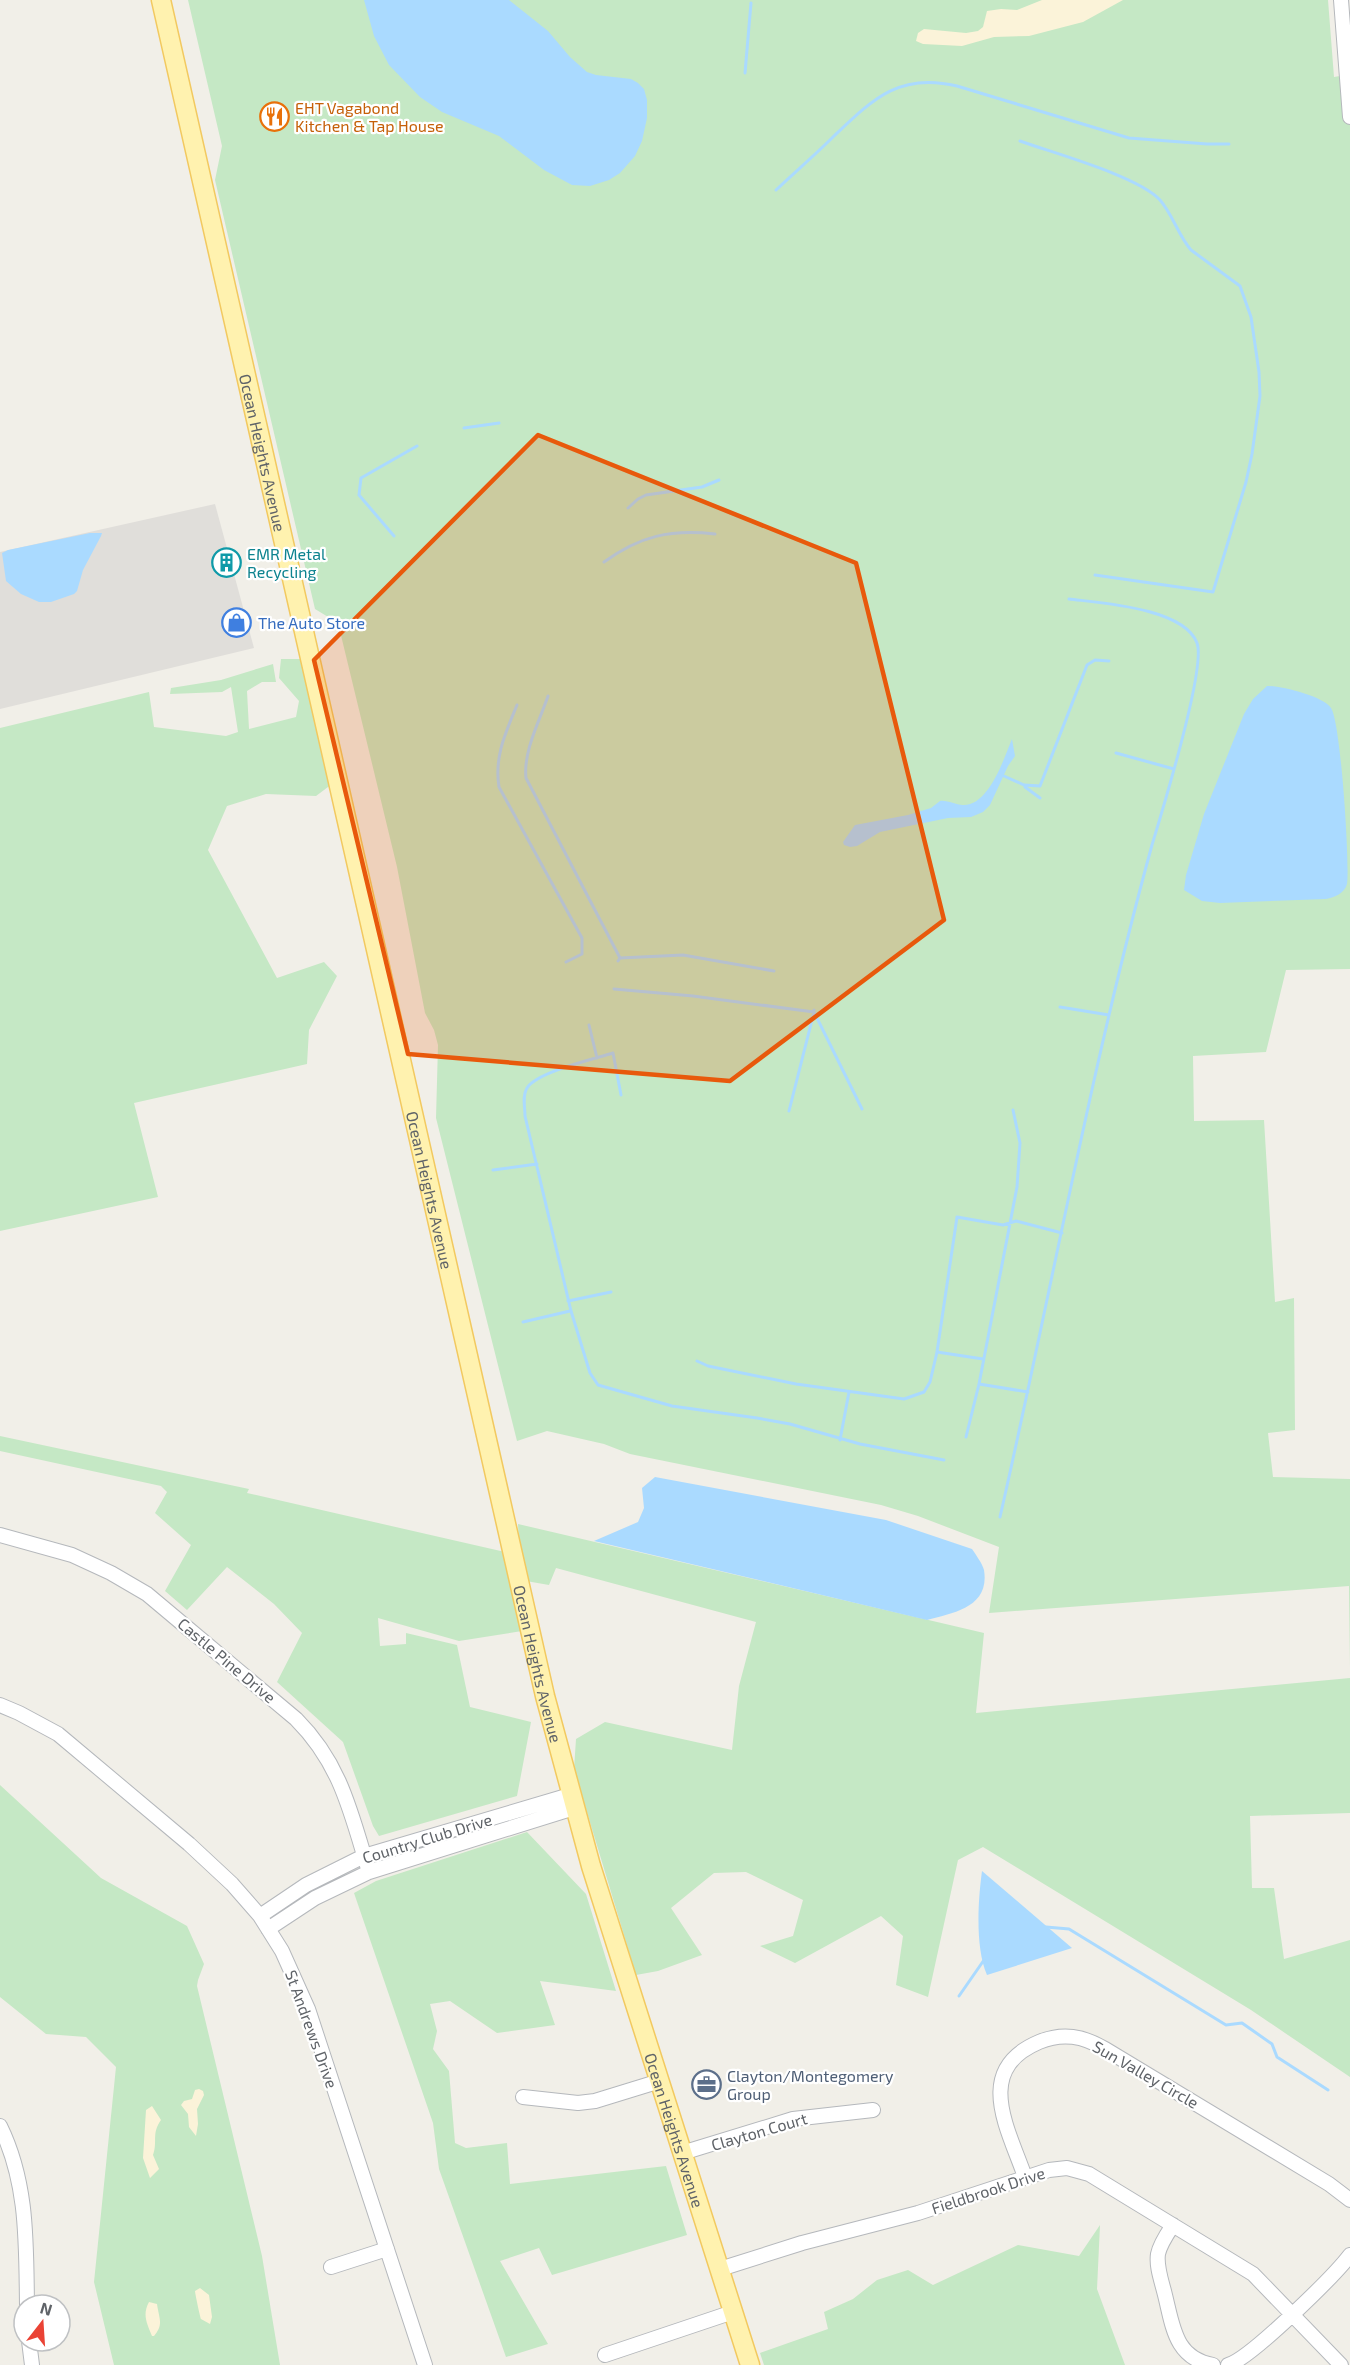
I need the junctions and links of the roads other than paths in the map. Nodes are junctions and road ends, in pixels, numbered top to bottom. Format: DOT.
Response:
graph roads {
  1 [pos="161,0"];
  2 [pos="1341,0"];
  3 [pos="1350,117"];
  4 [pos="0,1535"];
  5 [pos="0,1705"];
  6 [pos="572,1802"];
  7 [pos="364,1856"];
  8 [pos="369,1872"];
  9 [pos="260,1916"];
  10 [pos="268,1929"];
  11 [pos="660,2081"];
  12 [pos="523,2097"];
  13 [pos="873,2110"];
  14 [pos="0,2126"];
  15 [pos="682,2153"];
  16 [pos="1025,2177"];
  17 [pos="1350,2200"];
  18 [pos="1173,2225"];
  19 [pos="387,2249"];
  20 [pos="1350,2255"];
  21 [pos="331,2267"];
  22 [pos="720,2269"];
  23 [pos="27,2293"];
  24 [pos="733,2312"];
  25 [pos="1292,2313"];
  26 [pos="605,2355"];
  27 [pos="425,2365"];
  28 [pos="750,2365"];
  29 [pos="1213,2365"];
  30 [pos="1228,2365"];
  31 [pos="1341,2365"];
  1 -- 6 [label="main road, Ocean Heights Avenue"];
  2 -- 3 [label="street"];
  4 -- 7 [label="street, Castle Pine Drive"];
  5 -- 9 [label="street, St Andrews Drive"];
  6 -- 7 [label="street, Country Club Drive"];
  6 -- 8 [label="street, Country Club Drive"];
  6 -- 11 [label="main road, Ocean Heights Avenue"];
  7 -- 8 [label="street, Castle Pine Drive"];
  7 -- 9 [label="street, Country Club Drive"];
  8 -- 10 [label="street, Country Club Drive"];
  9 -- 10 [label="street, St Andrews Drive"];
  10 -- 19 [label="street, St Andrews Drive"];
  11 -- 12 [label="street"];
  11 -- 15 [label="main road, Ocean Heights Avenue"];
  13 -- 15 [label="street, Clayton Court"];
  14 -- 23 [label="street"];
  15 -- 22 [label="main road, Ocean Heights Avenue"];
  16 -- 17 [label="street, Sun Valley Circle"];
  16 -- 18 [label="street, Fieldbrook Drive"];
  16 -- 22 [label="street, Fieldbrook Drive"];
  18 -- 25 [label="street, Fieldbrook Drive"];
  18 -- 29 [label="street"];
  19 -- 21 [label="street"];
  19 -- 27 [label="street, St Andrews Drive"];
  20 -- 25 [label="street"];
  22 -- 24 [label="main road, Ocean Heights Avenue"];
  24 -- 26 [label="street"];
  24 -- 28 [label="main road, Ocean Heights Avenue"];
  25 -- 30 [label="street"];
  25 -- 31 [label="street, Fieldbrook Drive"];
}
